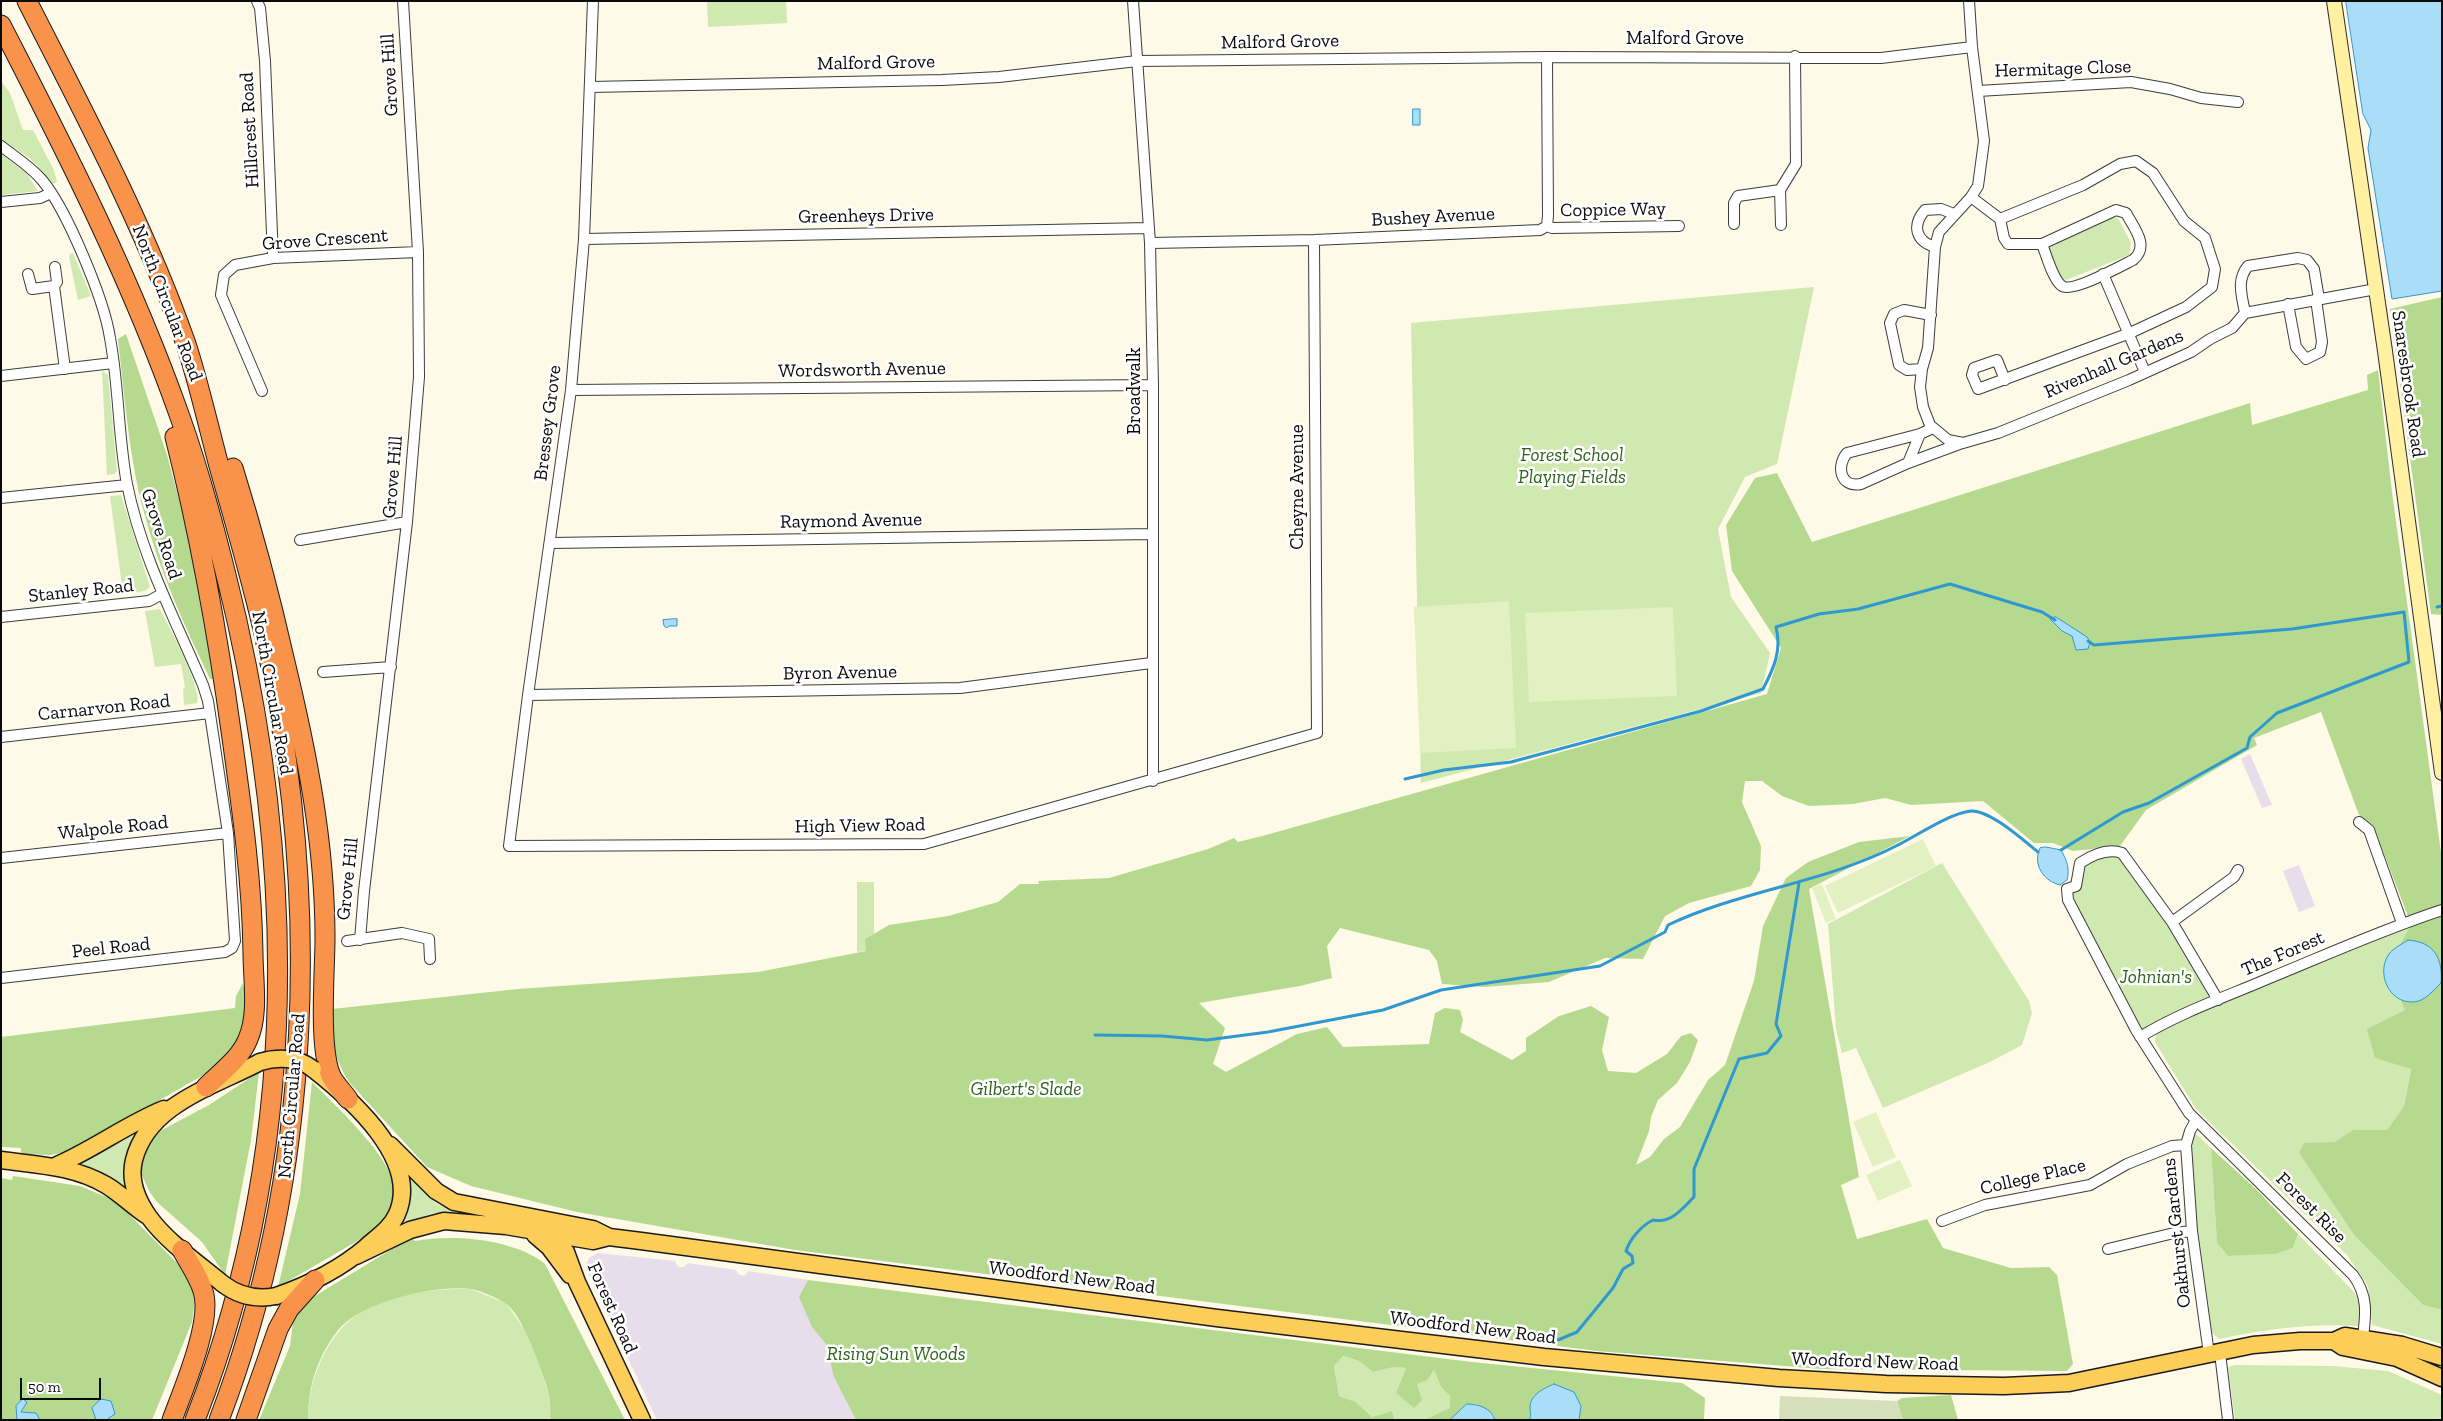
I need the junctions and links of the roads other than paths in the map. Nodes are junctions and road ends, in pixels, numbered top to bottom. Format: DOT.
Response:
graph roads {
  1 [pos="27,1"];
  2 [pos="257,1"];
  3 [pos="403,1"];
  4 [pos="593,1"];
  5 [pos="1132,1"];
  6 [pos="1969,1"];
  7 [pos="2334,1"];
  8 [pos="1,25"];
  9 [pos="1972,47"];
  10 [pos="1795,56"];
  11 [pos="1547,57"];
  12 [pos="1137,61"];
  13 [pos="590,87"];
  14 [pos="1978,91"];
  15 [pos="2238,102"];
  16 [pos="1,146"];
  17 [pos="1780,190"];
  18 [pos="51,194"];
  19 [pos="1971,197"];
  20 [pos="1,202"];
  21 [pos="1954,214"];
  22 [pos="2000,219"];
  23 [pos="1734,224"];
  24 [pos="1781,225"];
  25 [pos="1547,226"];
  26 [pos="1680,226"];
  27 [pos="1149,228"];
  28 [pos="584,239"];
  29 [pos="1314,240"];
  30 [pos="1150,243"];
  31 [pos="2042,244"];
  32 [pos="1935,247"];
  33 [pos="418,252"];
  34 [pos="274,258"];
  35 [pos="54,267"];
  36 [pos="28,274"];
  37 [pos="2103,274"];
  38 [pos="54,286"];
  39 [pos="2376,289"];
  40 [pos="2317,299"];
  41 [pos="2288,304"];
  42 [pos="2245,313"];
  43 [pos="1931,315"];
  44 [pos="2130,333"];
  45 [pos="186,345"];
  46 [pos="156,358"];
  47 [pos="113,363"];
  48 [pos="65,369"];
  49 [pos="1922,369"];
  50 [pos="2145,372"];
  51 [pos="1,376"];
  52 [pos="2005,380"];
  53 [pos="1153,385"];
  54 [pos="571,390"];
  55 [pos="262,391"];
  56 [pos="1934,428"];
  57 [pos="1920,434"];
  58 [pos="1963,443"];
  59 [pos="1908,464"];
  60 [pos="127,485"];
  61 [pos="1,498"];
  62 [pos="407,522"];
  63 [pos="1152,534"];
  64 [pos="300,540"];
  65 [pos="550,543"];
  66 [pos="162,594"];
  67 [pos="1,617"];
  68 [pos="1151,663"];
  69 [pos="391,667"];
  70 [pos="323,672"];
  71 [pos="528,695"];
  72 [pos="210,713"];
  73 [pos="1317,733"];
  74 [pos="1,737"];
  75 [pos="2442,773"];
  76 [pos="1153,781"];
  77 [pos="2358,822"];
  78 [pos="228,833"];
  79 [pos="509,846"];
  80 [pos="1,858"];
  81 [pos="2238,870"];
  82 [pos="2442,910"];
  83 [pos="2172,922"];
  84 [pos="2402,923"];
  85 [pos="360,940"];
  86 [pos="347,941"];
  87 [pos="225,952"];
  88 [pos="430,960"];
  89 [pos="1,978"];
  90 [pos="2218,1000"];
  91 [pos="2140,1037"];
  92 [pos="206,1088"];
  93 [pos="348,1099"];
  94 [pos="183,1101"];
  95 [pos="2196,1120"];
  96 [pos="386,1140"];
  97 [pos="2186,1145"];
  98 [pos="1,1160"];
  99 [pos="55,1166"];
  100 [pos="150,1218"];
  101 [pos="1942,1220"];
  102 [pos="530,1224"];
  103 [pos="2192,1232"];
  104 [pos="550,1233"];
  105 [pos="609,1238"];
  106 [pos="593,1241"];
  107 [pos="2108,1249"];
  108 [pos="182,1250"];
  109 [pos="356,1256"];
  110 [pos="574,1274"];
  111 [pos="315,1280"];
  112 [pos="2362,1337"];
  113 [pos="2334,1341"];
  114 [pos="2215,1354"];
  115 [pos="2442,1357"];
  116 [pos="2442,1378"];
  117 [pos="172,1420"];
  118 [pos="195,1420"];
  119 [pos="219,1420"];
  120 [pos="246,1420"];
  121 [pos="642,1420"];
  122 [pos="2228,1420"];
  1 -- 45 [label="highway, North Circular Road"];
  2 -- 34 [label="street, Hillcrest Road"];
  3 -- 33 [label="street, Grove Hill"];
  4 -- 13 [label="street, Bressey Grove"];
  5 -- 12 [label="street, Broadwalk"];
  6 -- 9 [label="street"];
  7 -- 39 [label="street, Snaresbrook Road"];
  8 -- 46 [label="highway, North Circular Road"];
  9 -- 10 [label="street, Malford Grove"];
  9 -- 14 [label="street"];
  10 -- 11 [label="street, Malford Grove"];
  10 -- 17 [label="street"];
  11 -- 12 [label="street, Malford Grove"];
  11 -- 25 [label="street"];
  12 -- 13 [label="street, Malford Grove"];
  12 -- 27 [label="street, Broadwalk"];
  13 -- 28 [label="street, Bressey Grove"];
  14 -- 15 [label="street, Hermitage Close"];
  14 -- 19 [label="street"];
  16 -- 18 [label="street, Grove Road"];
  17 -- 23 [label="street"];
  17 -- 24 [label="street"];
  18 -- 20 [label="street"];
  18 -- 47 [label="street, Grove Road"];
  19 -- 21 [label="street"];
  19 -- 22 [label="street"];
  21 -- 32 [label="street"];
  21 -- 32 [label="street"];
  22 -- 31 [label="street"];
  22 -- 44 [label="street"];
  25 -- 26 [label="street, Coppice Way"];
  25 -- 29 [label="street, Bushey Avenue"];
  27 -- 28 [label="street, Greenheys Drive"];
  27 -- 30 [label="street, Broadwalk"];
  28 -- 54 [label="street, Bressey Grove"];
  29 -- 30 [label="street, Bushey Avenue"];
  29 -- 73 [label="street, Cheyne Avenue"];
  30 -- 53 [label="street, Broadwalk"];
  31 -- 37 [label="street"];
  31 -- 37 [label="street"];
  32 -- 43 [label="street"];
  33 -- 34 [label="street, Grove Crescent"];
  33 -- 62 [label="street, Grove Hill"];
  34 -- 55 [label="street, Grove Crescent"];
  35 -- 38 [label="street"];
  36 -- 38 [label="street"];
  37 -- 44 [label="street"];
  38 -- 48 [label="street"];
  39 -- 40 [label="street"];
  39 -- 75 [label="street, Snaresbrook Road"];
  40 -- 41 [label="street"];
  40 -- 41 [label="street"];
  40 -- 42 [label="street"];
  41 -- 42 [label="street"];
  42 -- 50 [label="street, Rivenhall Gardens"];
  43 -- 49 [label="street"];
  43 -- 49 [label="street"];
  44 -- 50 [label="street"];
  44 -- 52 [label="street"];
  45 -- 93 [label="highway"];
  45 -- 119 [label="highway, North Circular Road"];
  46 -- 92 [label="highway"];
  46 -- 118 [label="highway, North Circular Road"];
  47 -- 48 [label="street"];
  47 -- 60 [label="street, Grove Road"];
  48 -- 51 [label="street"];
  49 -- 56 [label="street"];
  50 -- 58 [label="street, Rivenhall Gardens"];
  53 -- 54 [label="street, Wordsworth Avenue"];
  53 -- 63 [label="street, Broadwalk"];
  54 -- 65 [label="street, Bressey Grove"];
  56 -- 57 [label="street"];
  56 -- 58 [label="street, Rivenhall Gardens"];
  57 -- 59 [label="street"];
  57 -- 59 [label="street"];
  58 -- 59 [label="street"];
  60 -- 61 [label="street"];
  60 -- 66 [label="street, Grove Road"];
  62 -- 64 [label="street"];
  62 -- 69 [label="street, Grove Hill"];
  63 -- 65 [label="street, Raymond Avenue"];
  63 -- 68 [label="street, Broadwalk"];
  65 -- 71 [label="street, Bressey Grove"];
  66 -- 67 [label="street, Stanley Road"];
  66 -- 72 [label="street, Grove Road"];
  68 -- 71 [label="street, Byron Avenue"];
  68 -- 76 [label="street, Broadwalk"];
  69 -- 70 [label="street"];
  69 -- 85 [label="street, Grove Hill"];
  71 -- 79 [label="street, Bressey Grove"];
  72 -- 74 [label="street, Carnarvon Road"];
  72 -- 78 [label="street, Grove Road"];
  73 -- 76 [label="street, High View Road"];
  76 -- 79 [label="street, High View Road"];
  77 -- 84 [label="street"];
  78 -- 80 [label="street, Walpole Road"];
  78 -- 87 [label="street, Grove Road"];
  81 -- 83 [label="street"];
  82 -- 84 [label="street, The Forest"];
  83 -- 90 [label="street"];
  83 -- 91 [label="street"];
  84 -- 90 [label="street, The Forest"];
  85 -- 86 [label="street, Grove Hill"];
  85 -- 88 [label="street"];
  87 -- 89 [label="street, Peel Road"];
  90 -- 91 [label="street, The Forest"];
  91 -- 95 [label="street"];
  92 -- 93 [label="main road, Woodford New Road, bridge"];
  92 -- 94 [label="main road, Woodford New Road"];
  93 -- 96 [label="main road, Woodford New Road"];
  94 -- 99 [label="main road"];
  94 -- 100 [label="main road"];
  95 -- 97 [label="street, Oakhurst Gardens"];
  95 -- 112 [label="street, Forest Rise"];
  96 -- 102 [label="main road, Woodford New Road"];
  96 -- 109 [label="main road"];
  97 -- 101 [label="street, College Place"];
  97 -- 103 [label="street, Oakhurst Gardens"];
  98 -- 99 [label="main road"];
  99 -- 100 [label="main road"];
  100 -- 108 [label="main road"];
  102 -- 104 [label="main road, Forest Road"];
  102 -- 105 [label="main road, Woodford New Road"];
  102 -- 109 [label="main road, Woodford New Road"];
  102 -- 110 [label="main road"];
  103 -- 107 [label="street"];
  103 -- 114 [label="street, Oakhurst Gardens"];
  104 -- 106 [label="main road, Woodford New Road"];
  104 -- 110 [label="main road, Forest Road"];
  105 -- 106 [label="main road, Woodford New Road"];
  105 -- 114 [label="main road, Woodford New Road"];
  106 -- 110 [label="main road"];
  108 -- 111 [label="main road, bridge"];
  108 -- 117 [label="highway"];
  109 -- 111 [label="main road"];
  110 -- 121 [label="main road, Forest Road"];
  111 -- 120 [label="highway"];
  112 -- 113 [label="main road, Woodford New Road"];
  112 -- 115 [label="main road, Woodford New Road"];
  113 -- 114 [label="main road, Woodford New Road"];
  113 -- 116 [label="main road, Woodford New Road"];
  114 -- 122 [label="street, Oakhurst Gardens"];
}
